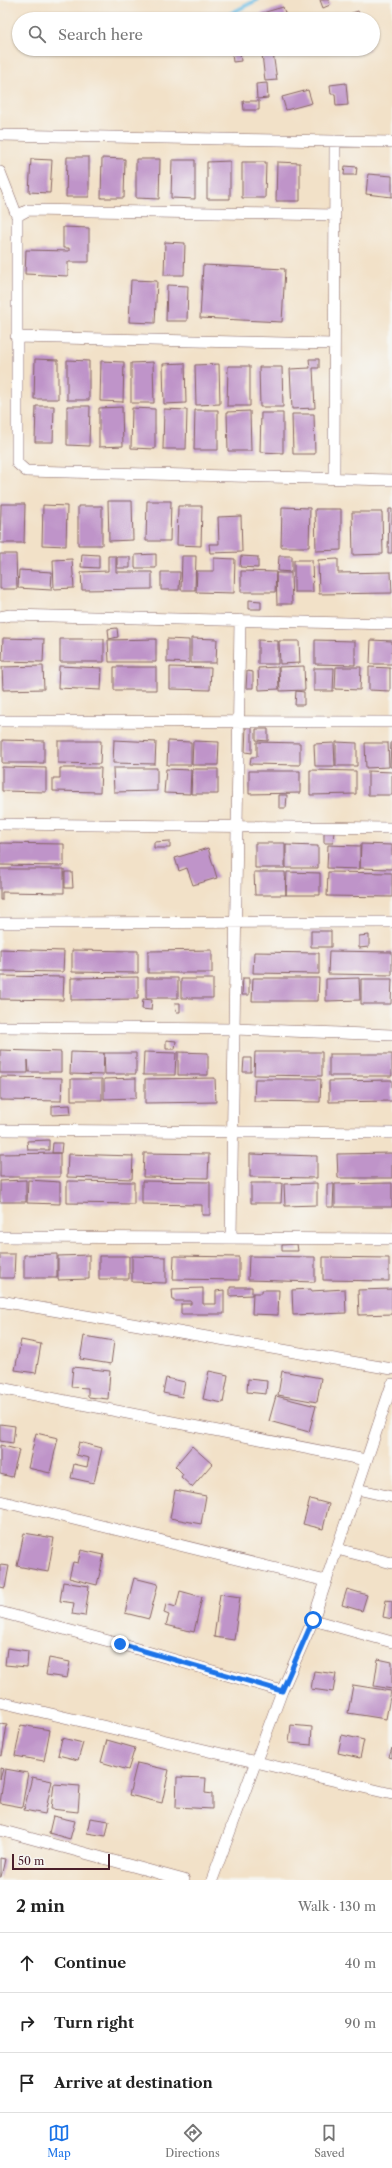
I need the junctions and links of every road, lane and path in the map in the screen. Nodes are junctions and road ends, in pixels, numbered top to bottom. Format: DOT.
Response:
graph roads {
  1 [pos="0,135"];
  2 [pos="335,141"];
  3 [pos="392,142"];
  4 [pos="0,172"];
  5 [pos="335,215"];
  6 [pos="17,216"];
  7 [pos="16,337"];
  8 [pos="334,344"];
  9 [pos="334,478"];
  10 [pos="392,480"];
  11 [pos="0,617"];
  12 [pos="240,620"];
  13 [pos="392,624"];
  14 [pos="0,721"];
  15 [pos="238,721"];
  16 [pos="392,722"];
  17 [pos="0,824"];
  18 [pos="237,827"];
  19 [pos="392,828"];
  20 [pos="392,922"];
  21 [pos="0,923"];
  22 [pos="235,923"];
  23 [pos="0,1027"];
  24 [pos="234,1029"];
  25 [pos="392,1035"];
  26 [pos="0,1130"];
  27 [pos="232,1132"];
  28 [pos="392,1133"];
  29 [pos="0,1237"];
  30 [pos="231,1238"];
  31 [pos="392,1239"];
  32 [pos="0,1301"];
  33 [pos="392,1369"];
  34 [pos="392,1384"];
  35 [pos="0,1388"];
  36 [pos="388,1412"];
  37 [pos="366,1460"];
  38 [pos="357,1489"];
  39 [pos="392,1497"];
  40 [pos="0,1501"];
  41 [pos="337,1549"];
  42 [pos="392,1562"];
  43 [pos="326,1581"];
  44 [pos="0,1612"];
  45 [pos="313,1620"];
  46 [pos="392,1642"];
  47 [pos="282,1691"];
  48 [pos="0,1702"];
  49 [pos="256,1762"];
  50 [pos="392,1794"];
  51 [pos="0,1830"];
  52 [pos="184,1880"];
  53 [pos="212,1880"];
  1 -- 2 [label="street"];
  2 -- 3 [label="street"];
  2 -- 5 [label="street"];
  4 -- 6 [label="street"];
  5 -- 6 [label="street"];
  5 -- 8 [label="street"];
  6 -- 7 [label="street"];
  7 -- 8 [label="street"];
  7 -- 9 [label="street"];
  8 -- 9 [label="street"];
  9 -- 10 [label="street"];
  11 -- 12 [label="street"];
  12 -- 13 [label="street"];
  12 -- 15 [label="street"];
  14 -- 15 [label="street"];
  15 -- 16 [label="street"];
  15 -- 18 [label="street"];
  17 -- 18 [label="street"];
  18 -- 19 [label="street"];
  18 -- 22 [label="street"];
  20 -- 22 [label="street"];
  21 -- 22 [label="street"];
  22 -- 24 [label="street"];
  23 -- 24 [label="street"];
  24 -- 25 [label="street"];
  24 -- 27 [label="street"];
  26 -- 27 [label="street"];
  27 -- 28 [label="street"];
  27 -- 30 [label="street"];
  29 -- 30 [label="street"];
  30 -- 31 [label="street"];
  32 -- 33 [label="street"];
  34 -- 36 [label="street"];
  35 -- 37 [label="street"];
  36 -- 37 [label="street"];
  37 -- 38 [label="street"];
  38 -- 39 [label="street"];
  38 -- 41 [label="street"];
  40 -- 43 [label="street"];
  41 -- 42 [label="street"];
  41 -- 43 [label="street"];
  43 -- 45 [label="street"];
  44 -- 47 [label="street"];
  45 -- 46 [label="street"];
  45 -- 47 [label="street"];
  47 -- 49 [label="street"];
  48 -- 49 [label="street"];
  49 -- 50 [label="street"];
  49 -- 53 [label="street"];
  51 -- 52 [label="street"];
}
